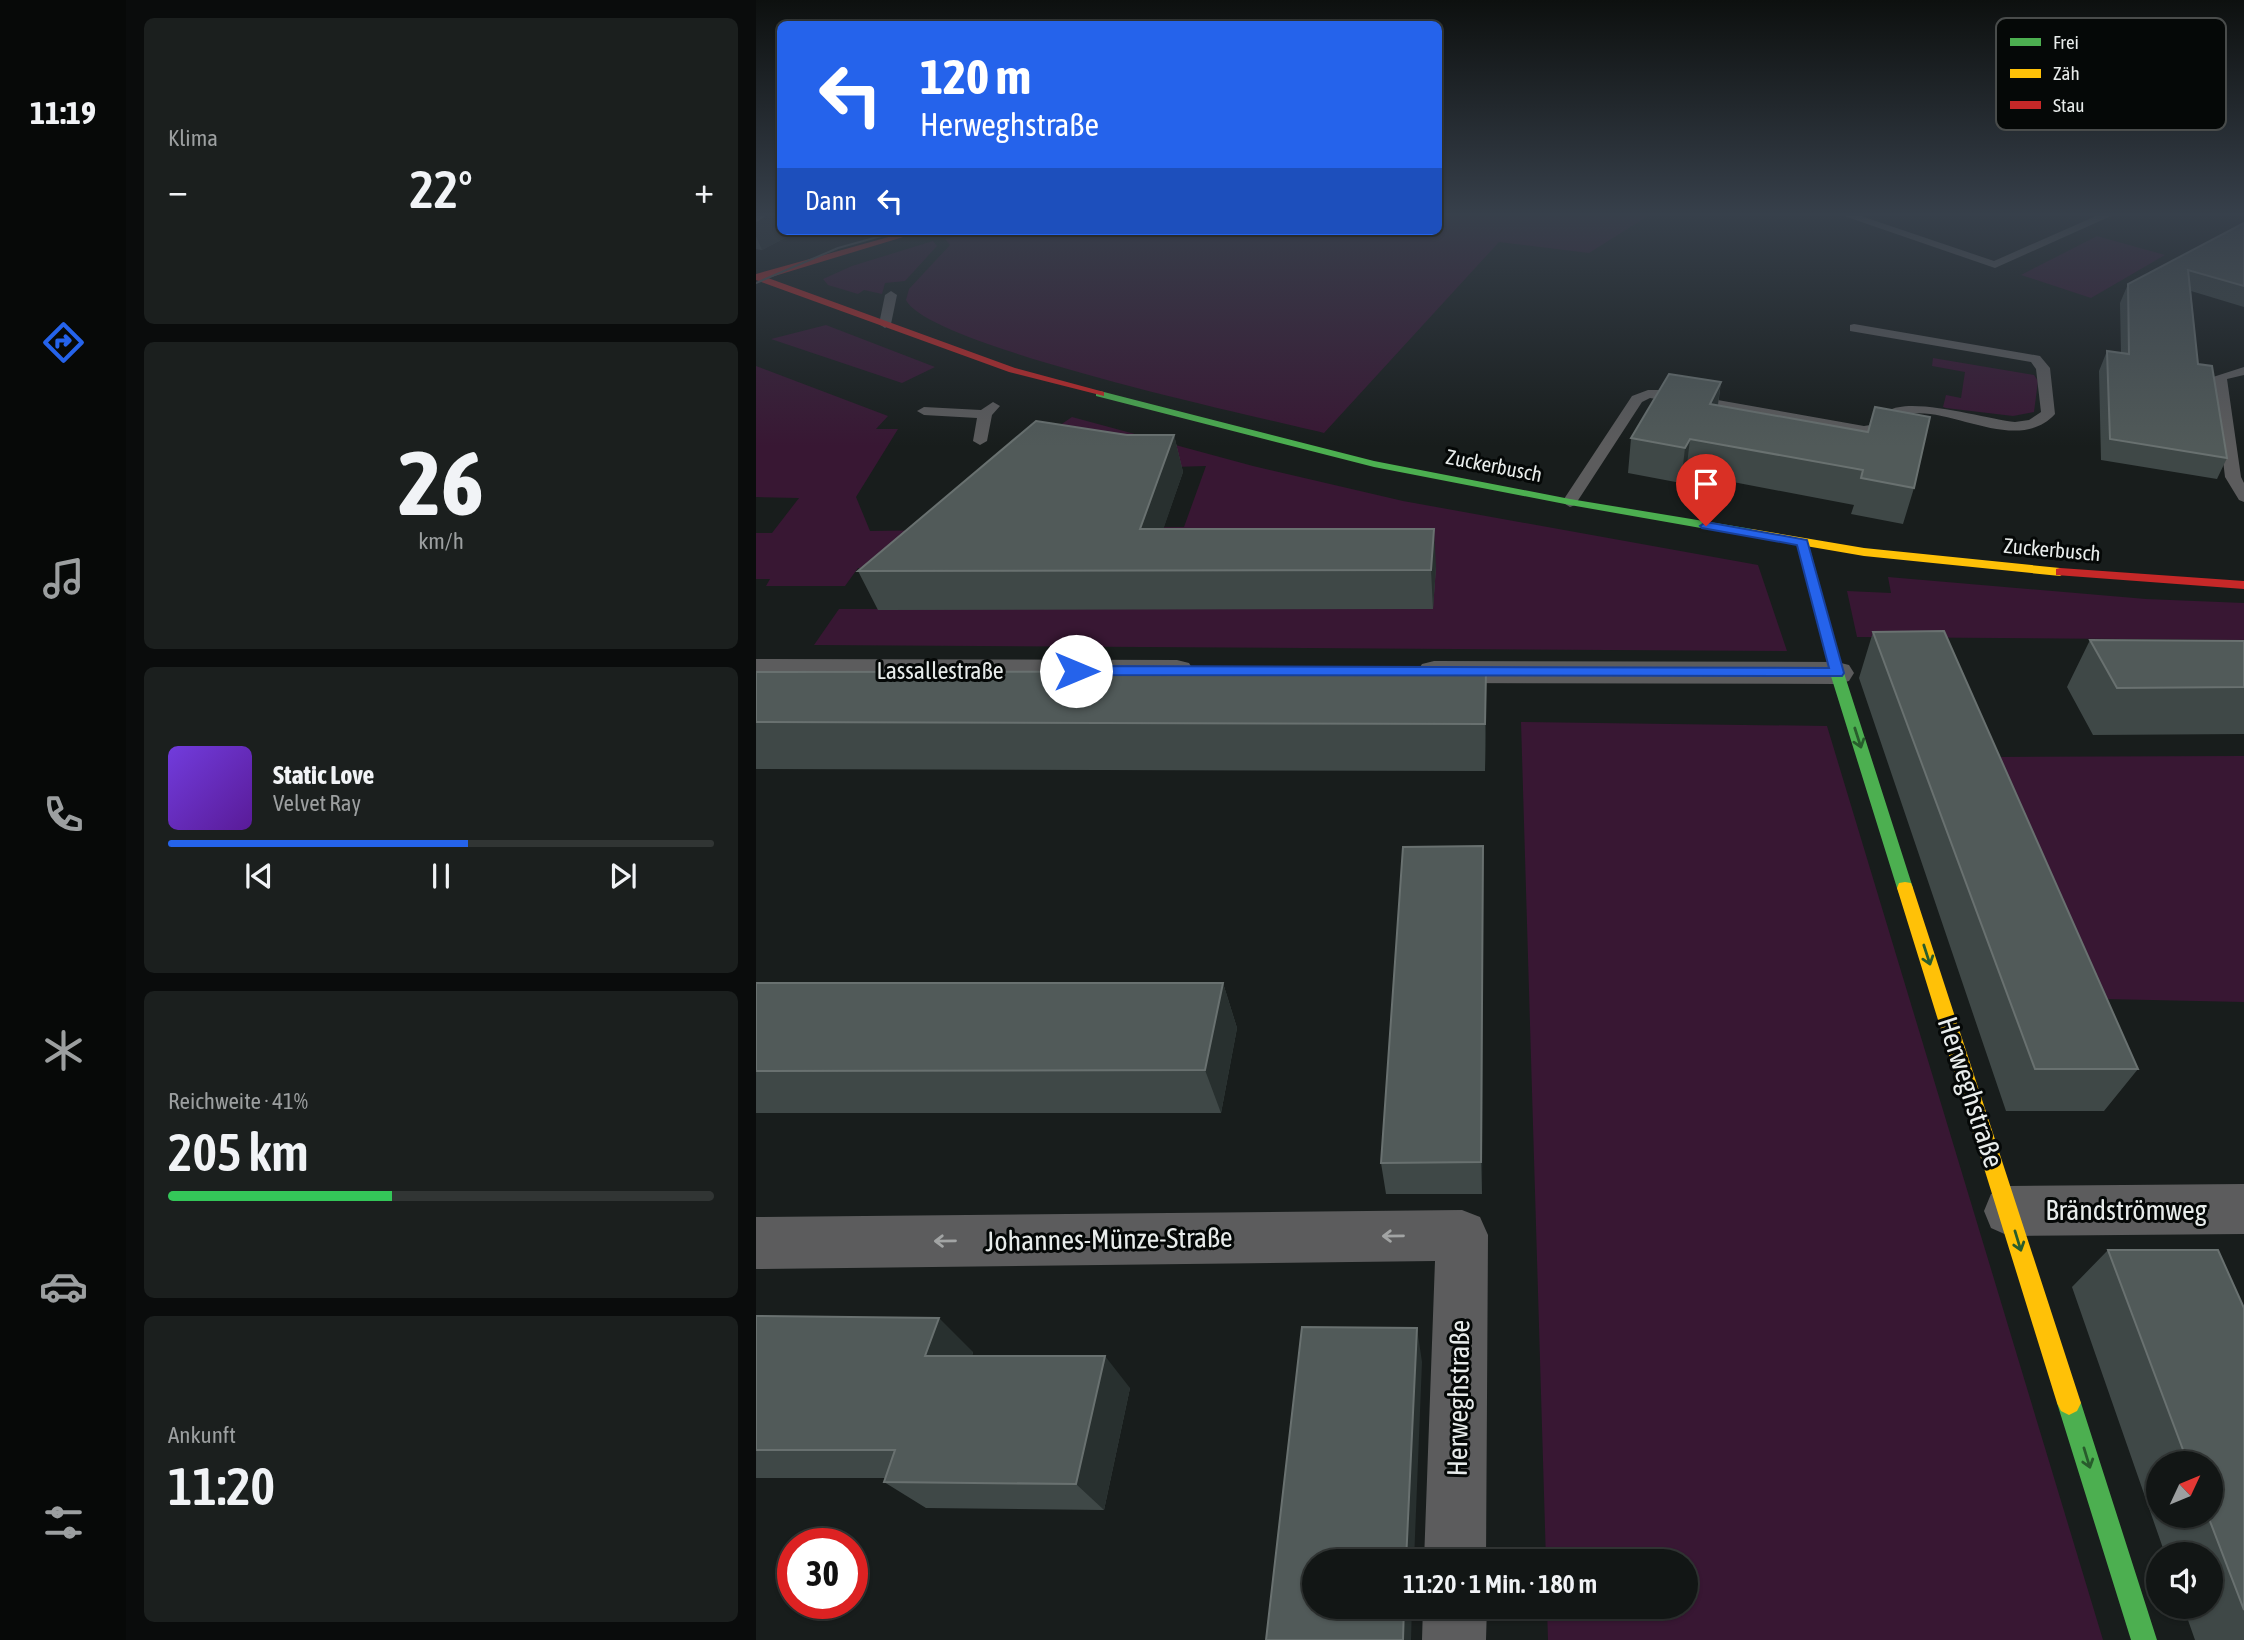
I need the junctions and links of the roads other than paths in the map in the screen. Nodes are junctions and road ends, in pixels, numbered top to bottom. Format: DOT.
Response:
graph roads {
  1 [pos="797,293"];
  2 [pos="891,295"];
  3 [pos="885,324"];
  4 [pos="1854,328"];
  5 [pos="2244,371"];
  6 [pos="925,411"];
  7 [pos="980,441"];
  8 [pos="2244,497"];
  9 [pos="1570,502"];
  10 [pos="1802,542"];
  11 [pos="2244,585"];
  12 [pos="756,670"];
  13 [pos="1205,671"];
  14 [pos="1402,672"];
  15 [pos="1838,673"];
  16 [pos="2244,1209"];
  17 [pos="2009,1211"];
  18 [pos="1462,1235"];
  19 [pos="756,1243"];
  20 [pos="1455,1549"];
  21 [pos="1455,1619"];
  22 [pos="1454,1640"];
  23 [pos="2144,1640"];
  1 -- 3 [label="street, Zuckerbusch"];
  2 -- 3 [label="lane"];
  3 -- 9 [label="street, Zuckerbusch"];
  4 -- 9 [label="lane"];
  5 -- 8 [label="lane"];
  6 -- 7 [label="lane"];
  9 -- 10 [label="street, Zuckerbusch"];
  10 -- 11 [label="street, Zuckerbusch"];
  10 -- 15 [label="street, Herweghstraße"];
  12 -- 13 [label="street, Lassallestraße"];
  14 -- 15 [label="street"];
  15 -- 17 [label="street, Herweghstraße, one-way"];
  16 -- 17 [label="street, Brändströmweg"];
  17 -- 23 [label="street, Herweghstraße, one-way"];
  18 -- 19 [label="street, Johannes-Münze-Straße, one-way"];
  18 -- 20 [label="street, Herweghstraße"];
  21 -- 22 [label="street"];
}
